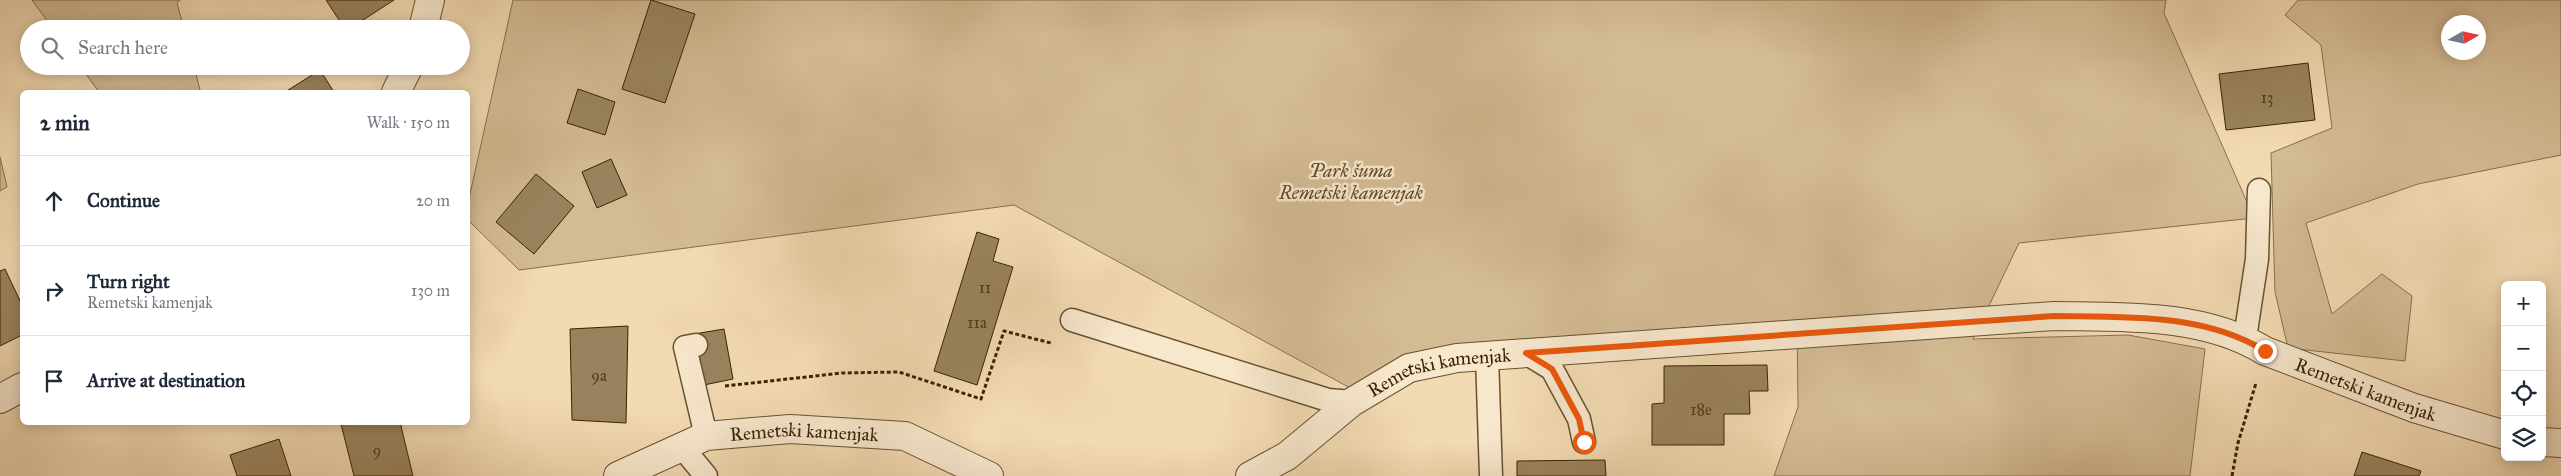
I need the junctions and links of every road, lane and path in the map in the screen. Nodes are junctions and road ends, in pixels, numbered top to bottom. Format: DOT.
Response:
graph roads {
  1 [pos="430,0"];
  2 [pos="425,20"];
  3 [pos="404,75"];
  4 [pos="397,90"];
  5 [pos="2258,190"];
  6 [pos="1072,320"];
  7 [pos="696,345"];
  8 [pos="2255,345"];
  9 [pos="1526,353"];
  10 [pos="1487,356"];
  11 [pos="716,387"];
  12 [pos="20,388"];
  13 [pos="0,399"];
  14 [pos="1352,402"];
  15 [pos="2501,434"];
  16 [pos="694,442"];
  17 [pos="1584,442"];
  18 [pos="2546,442"];
  19 [pos="2561,443"];
  20 [pos="618,476"];
  21 [pos="705,476"];
  22 [pos="989,476"];
  23 [pos="1250,476"];
  24 [pos="1491,476"];
  25 [pos="2232,476"];
  1 -- 2 [label="street"];
  3 -- 4 [label="street"];
  5 -- 8 [label="lane"];
  6 -- 11 [label="path"];
  6 -- 14 [label="lane"];
  7 -- 16 [label="lane"];
  8 -- 9 [label="street, Remetski kamenjak"];
  8 -- 15 [label="street, Remetski kamenjak"];
  8 -- 25 [label="path"];
  9 -- 10 [label="street, Remetski kamenjak"];
  9 -- 17 [label="lane"];
  10 -- 14 [label="street, Remetski kamenjak"];
  10 -- 24 [label="lane"];
  12 -- 13 [label="street"];
  14 -- 23 [label="street, Remetski kamenjak"];
  16 -- 20 [label="street, Remetski kamenjak"];
  16 -- 21 [label="lane"];
  16 -- 22 [label="street, Remetski kamenjak"];
  18 -- 19 [label="street"];
}
